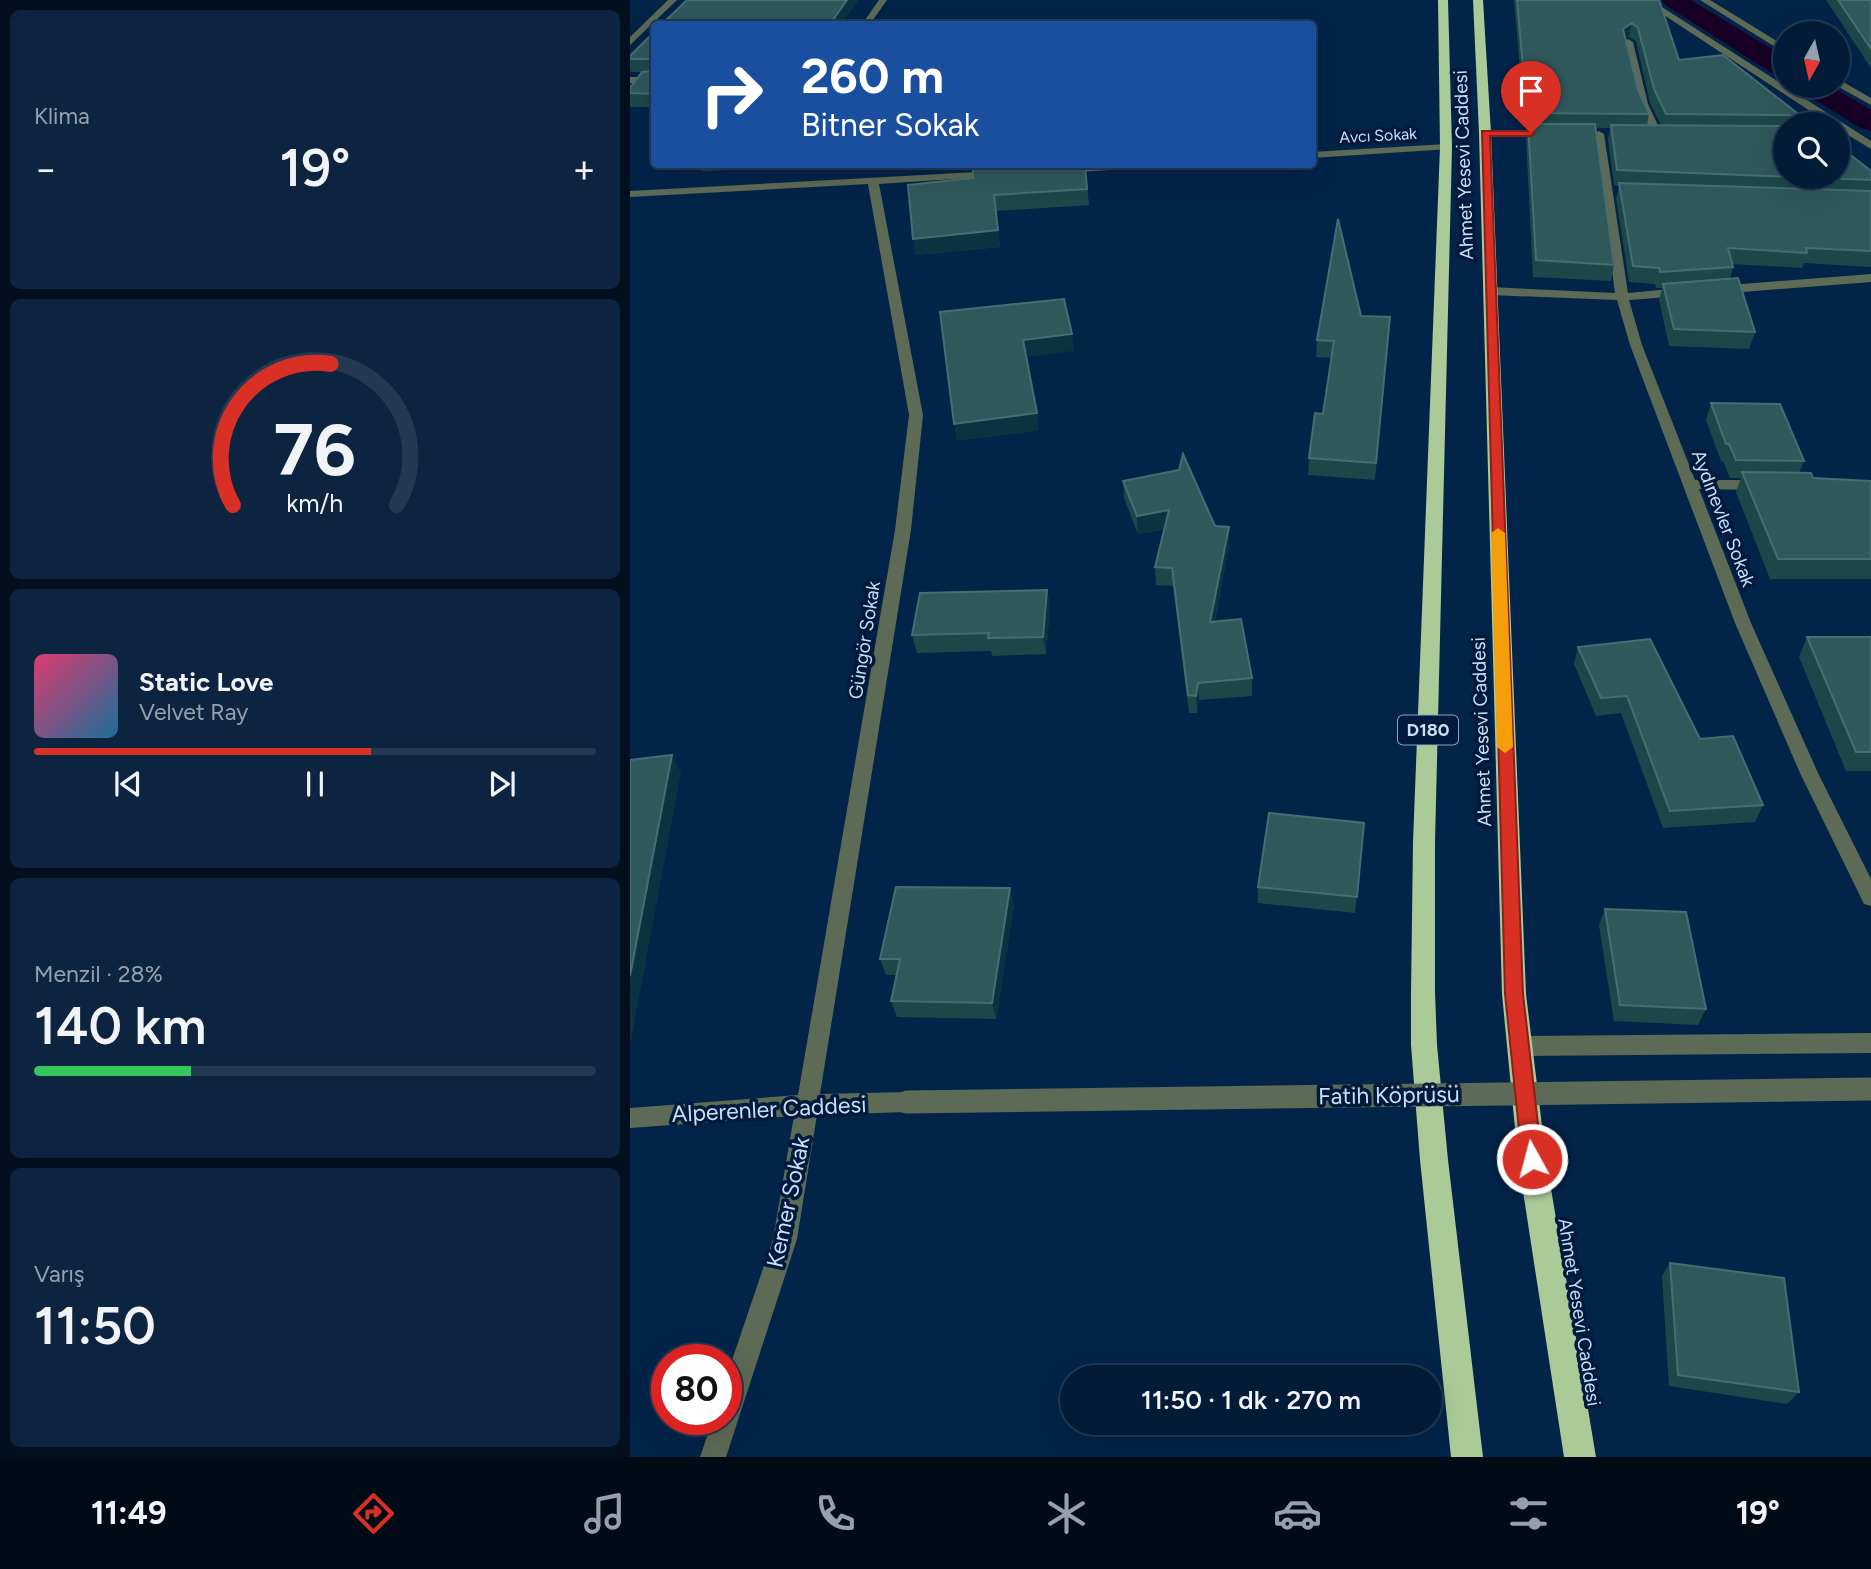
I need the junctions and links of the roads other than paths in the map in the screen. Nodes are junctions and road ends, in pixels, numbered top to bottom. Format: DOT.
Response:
graph roads {
  1 [pos="673,0"];
  2 [pos="883,0"];
  3 [pos="1443,0"];
  4 [pos="1478,0"];
  5 [pos="1644,0"];
  6 [pos="1704,0"];
  7 [pos="651,21"];
  8 [pos="652,21"];
  9 [pos="868,21"];
  10 [pos="630,42"];
  11 [pos="1628,42"];
  12 [pos="1773,43"];
  13 [pos="630,80"];
  14 [pos="651,80"];
  15 [pos="1850,89"];
  16 [pos="1871,102"];
  17 [pos="1818,112"];
  18 [pos="1850,132"];
  19 [pos="1485,133"];
  20 [pos="1561,134"];
  21 [pos="1599,134"];
  22 [pos="1670,134"];
  23 [pos="1850,135"];
  24 [pos="1854,135"];
  25 [pos="1871,146"];
  26 [pos="1446,147"];
  27 [pos="1316,155"];
  28 [pos="1094,168"];
  29 [pos="1048,171"];
  30 [pos="1008,173"];
  31 [pos="873,181"];
  32 [pos="630,194"];
  33 [pos="1865,279"];
  34 [pos="1490,291"];
  35 [pos="1706,291"];
  36 [pos="1692,292"];
  37 [pos="1871,296"];
  38 [pos="1622,297"];
  39 [pos="1690,484"];
  40 [pos="1773,485"];
  41 [pos="1871,898"];
  42 [pos="1871,1043"];
  43 [pos="1518,1046"];
  44 [pos="1871,1089"];
  45 [pos="907,1102"];
  46 [pos="808,1105"];
  47 [pos="630,1118"];
  48 [pos="742,1369"];
  49 [pos="720,1435"];
  50 [pos="713,1457"];
  51 [pos="1467,1457"];
  52 [pos="1580,1457"];
  1 -- 8 [label="street"];
  2 -- 9 [label="street"];
  3 -- 26 [label="highway, Ahmet Yesevi Caddesi / D180"];
  4 -- 19 [label="highway, Ahmet Yesevi Caddesi"];
  5 -- 17 [label="street"];
  6 -- 12 [label="street"];
  7 -- 10 [label="street"];
  11 -- 22 [label="street"];
  13 -- 14 [label="street"];
  15 -- 16 [label="street"];
  18 -- 24 [label="street"];
  19 -- 20 [label="street"];
  19 -- 34 [label="highway, Ahmet Yesevi Caddesi"];
  21 -- 38 [label="street, Aydınevler Sokak"];
  23 -- 24 [label="street"];
  24 -- 25 [label="street"];
  26 -- 27 [label="street, Avcı Sokak"];
  26 -- 51 [label="highway, Ahmet Yesevi Caddesi / D180"];
  28 -- 29 [label="street"];
  30 -- 31 [label="street"];
  31 -- 32 [label="street"];
  31 -- 46 [label="street, Güngör Sokak"];
  33 -- 35 [label="street"];
  33 -- 37 [label="street"];
  34 -- 38 [label="street"];
  34 -- 43 [label="highway, Ahmet Yesevi Caddesi"];
  36 -- 38 [label="street"];
  38 -- 39 [label="street, Aydınevler Sokak"];
  39 -- 40 [label="street"];
  39 -- 41 [label="street, Aydınevler Sokak"];
  42 -- 43 [label="street"];
  43 -- 52 [label="highway, Ahmet Yesevi Caddesi"];
  44 -- 45 [label="street, Fatih Köprüsü, bridge"];
  45 -- 46 [label="street, Alperenler Caddesi"];
  46 -- 47 [label="street, Alperenler Caddesi"];
  46 -- 48 [label="street, Kemer Sokak"];
  49 -- 50 [label="street, Kemer Sokak"];
}
